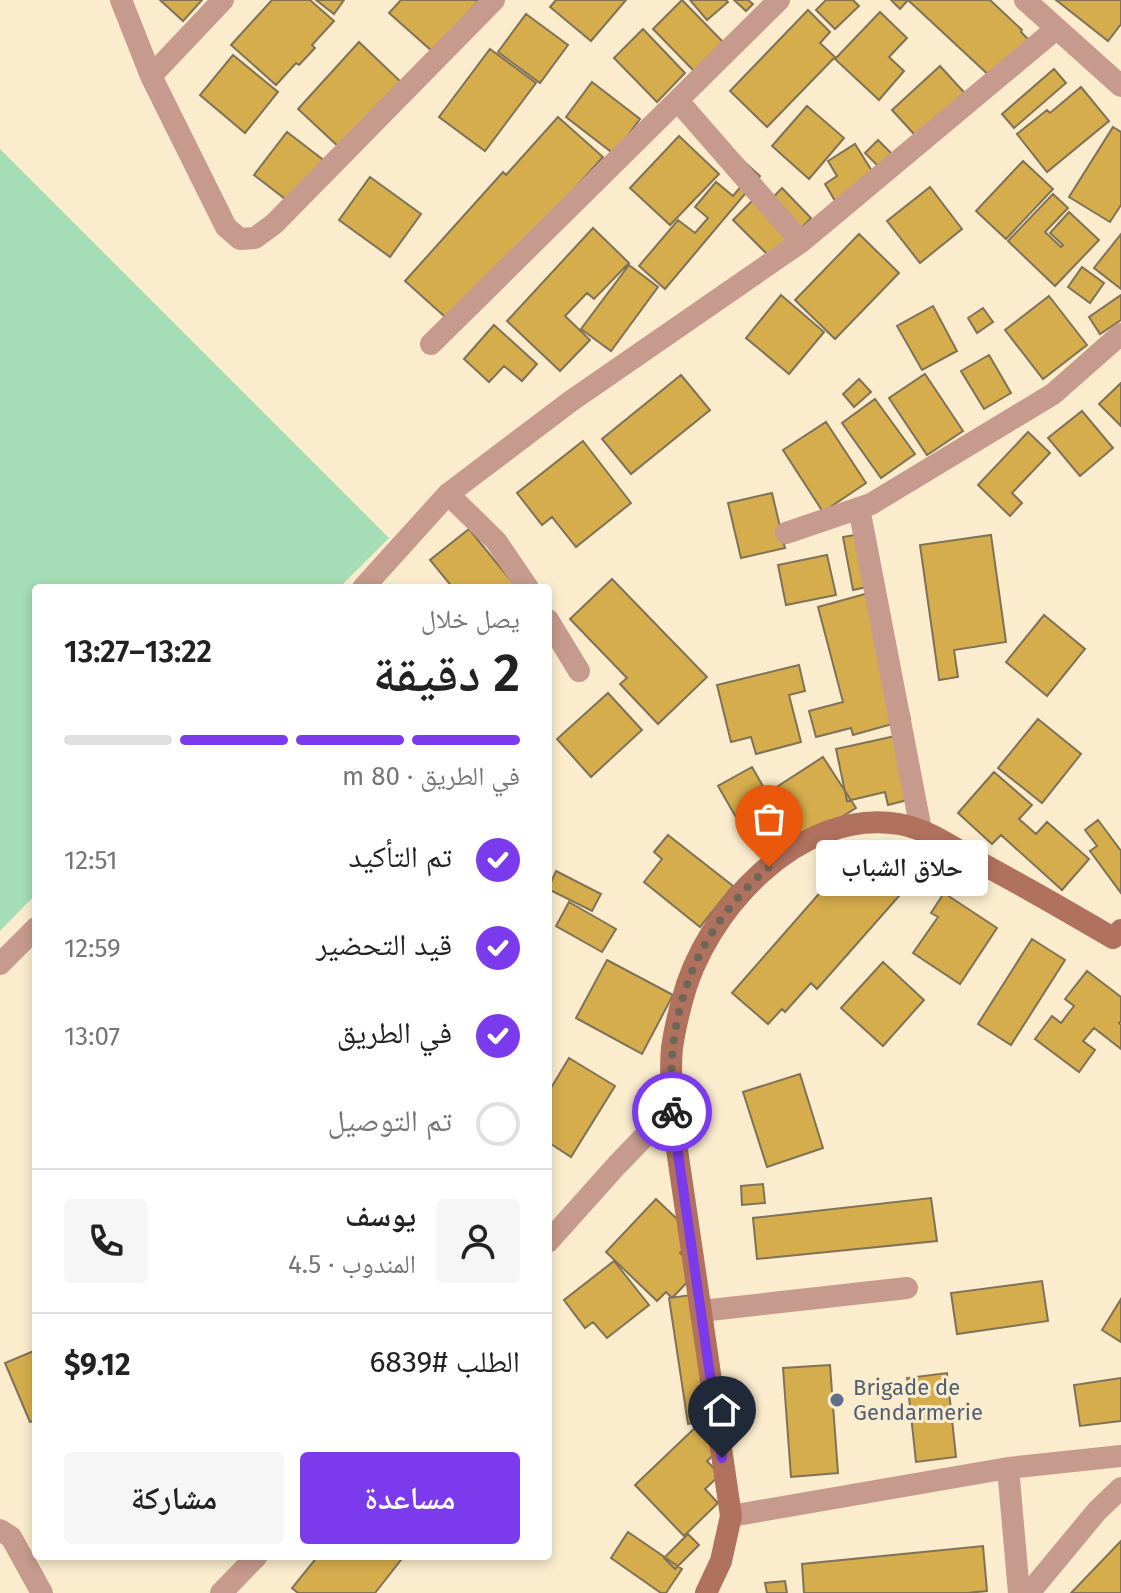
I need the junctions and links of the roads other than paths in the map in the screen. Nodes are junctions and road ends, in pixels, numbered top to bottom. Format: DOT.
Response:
graph roads {
  1 [pos="121,0"];
  2 [pos="223,0"];
  3 [pos="494,0"];
  4 [pos="779,0"];
  5 [pos="1025,0"];
  6 [pos="1056,29"];
  7 [pos="151,76"];
  8 [pos="1121,86"];
  9 [pos="678,101"];
  10 [pos="801,242"];
  11 [pos="1121,334"];
  12 [pos="431,344"];
  13 [pos="448,494"];
  14 [pos="859,508"];
  15 [pos="786,533"];
  16 [pos="367,584"];
  17 [pos="525,584"];
  18 [pos="552,627"];
  19 [pos="579,671"];
  20 [pos="921,830"];
  21 [pos="32,932"];
  22 [pos="1118,938"];
  23 [pos="0,964"];
  24 [pos="671,1109"];
  25 [pos="552,1238"];
  26 [pos="907,1288"];
  27 [pos="701,1311"];
  28 [pos="1121,1456"];
  29 [pos="1008,1468"];
  30 [pos="1121,1488"];
  31 [pos="731,1516"];
  32 [pos="4,1540"];
  33 [pos="253,1560"];
  34 [pos="42,1593"];
  35 [pos="221,1593"];
  36 [pos="706,1593"];
  37 [pos="1019,1593"];
  38 [pos="1029,1593"];
  1 -- 7 [label="street"];
  2 -- 7 [label="street"];
  3 -- 7 [label="street"];
  4 -- 9 [label="street"];
  5 -- 6 [label="street"];
  6 -- 8 [label="street"];
  6 -- 10 [label="street"];
  9 -- 10 [label="street"];
  9 -- 12 [label="street"];
  10 -- 13 [label="street"];
  11 -- 14 [label="street"];
  13 -- 16 [label="street"];
  13 -- 17 [label="street"];
  14 -- 15 [label="street"];
  14 -- 20 [label="street"];
  18 -- 19 [label="street"];
  20 -- 22 [label="main road"];
  20 -- 24 [label="main road"];
  21 -- 23 [label="street"];
  24 -- 25 [label="street"];
  24 -- 27 [label="main road"];
  26 -- 27 [label="street"];
  27 -- 31 [label="main road"];
  28 -- 29 [label="street"];
  29 -- 31 [label="street"];
  29 -- 37 [label="street"];
  30 -- 38 [label="street"];
  31 -- 36 [label="main road"];
  32 -- 34 [label="street"];
  33 -- 35 [label="street"];
}
